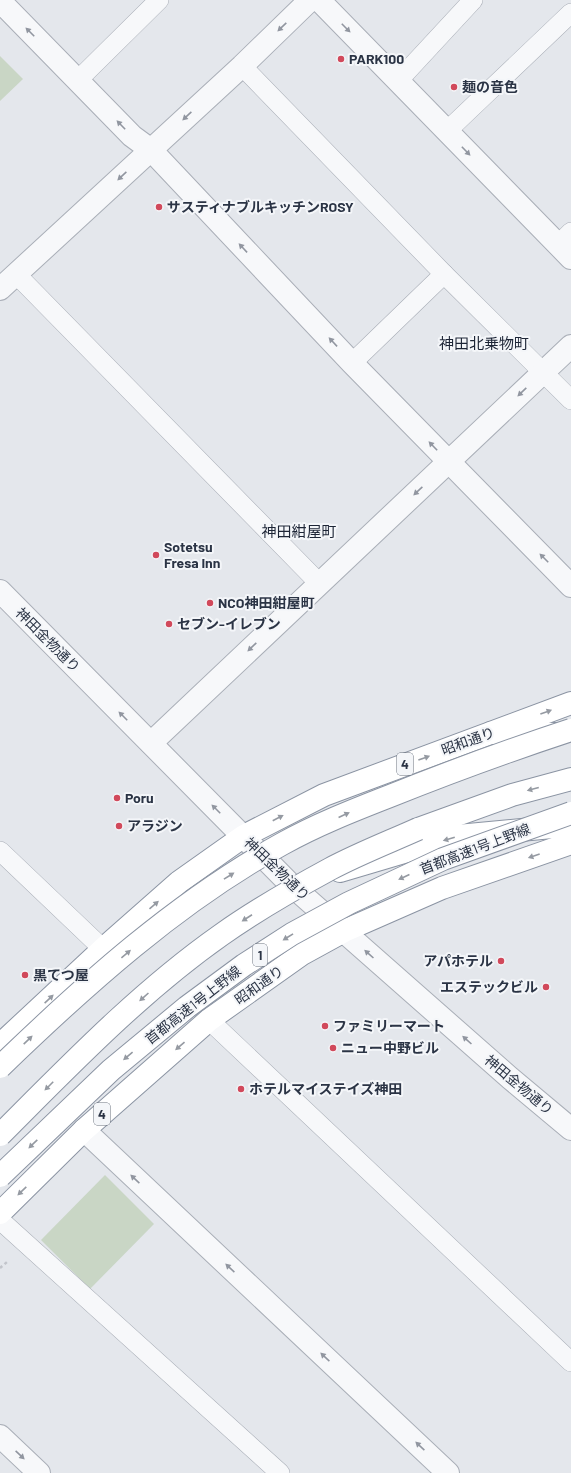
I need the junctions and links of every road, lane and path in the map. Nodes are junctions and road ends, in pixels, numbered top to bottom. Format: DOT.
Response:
graph roads {
  1 [pos="159,0"];
  2 [pos="310,0"];
  3 [pos="319,0"];
  4 [pos="473,0"];
  5 [pos="7,3"];
  6 [pos="571,13"];
  7 [pos="242,66"];
  8 [pos="78,80"];
  9 [pos="398,81"];
  10 [pos="447,132"];
  11 [pos="151,150"];
  12 [pos="567,245"];
  13 [pos="16,274"];
  14 [pos="444,274"];
  15 [pos="0,289"];
  16 [pos="571,346"];
  17 [pos="352,363"];
  18 [pos="543,372"];
  19 [pos="571,400"];
  20 [pos="449,462"];
  21 [pos="319,583"];
  22 [pos="571,586"];
  23 [pos="0,591"];
  24 [pos="571,703"];
  25 [pos="571,730"];
  26 [pos="491,733"];
  27 [pos="571,734"];
  28 [pos="151,743"];
  29 [pos="571,779"];
  30 [pos="571,813"];
  31 [pos="571,829"];
  32 [pos="244,836"];
  33 [pos="571,843"];
  34 [pos="0,851"];
  35 [pos="291,885"];
  36 [pos="344,931"];
  37 [pos="103,949"];
  38 [pos="209,1020"];
  39 [pos="0,1045"];
  40 [pos="0,1067"];
  41 [pos="571,1129"];
  42 [pos="84,1130"];
  43 [pos="0,1135"];
  44 [pos="0,1176"];
  45 [pos="0,1213"];
  46 [pos="0,1220"];
  47 [pos="571,1362"];
  48 [pos="0,1436"];
  49 [pos="39,1473"];
  50 [pos="280,1473"];
  51 [pos="448,1473"];
  1 -- 8 [label="lane"];
  2 -- 7 [label="street, one-way"];
  3 -- 9 [label="street, one-way"];
  4 -- 9 [label="lane"];
  8 -- 5 [label="street, one-way"];
  6 -- 10 [label="lane"];
  7 -- 11 [label="street, one-way"];
  7 -- 14 [label="lane"];
  11 -- 8 [label="street, one-way"];
  9 -- 10 [label="street"];
  10 -- 12 [label="street, one-way"];
  11 -- 13 [label="street, one-way"];
  17 -- 11 [label="street, one-way"];
  13 -- 15 [label="street"];
  13 -- 21 [label="lane"];
  14 -- 17 [label="lane"];
  14 -- 18 [label="lane"];
  16 -- 18 [label="street"];
  20 -- 17 [label="street, one-way"];
  18 -- 19 [label="lane"];
  18 -- 20 [label="street, one-way"];
  20 -- 21 [label="street, one-way"];
  22 -- 20 [label="street, one-way"];
  21 -- 28 [label="street, one-way"];
  28 -- 23 [label="street, 神田金物通り, one-way"];
  26 -- 24 [label="highway, 昭和通り / 4, one-way"];
  40 -- 25 [label="highway, one-way, bridge"];
  26 -- 27 [label="highway"];
  32 -- 26 [label="highway, 昭和通り / 4, one-way"];
  32 -- 28 [label="street, 神田金物通り, one-way"];
  29 -- 43 [label="highway, one-way, bridge"];
  30 -- 44 [label="highway, 首都高速1号上野線 / 1, one-way, bridge"];
  31 -- 35 [label="highway, one-way"];
  32 -- 35 [label="street, 神田金物通り"];
  37 -- 32 [label="highway, 昭和通り / 4, one-way"];
  33 -- 36 [label="highway, 昭和通り / 4, one-way"];
  34 -- 37 [label="lane"];
  35 -- 36 [label="street, 神田金物通り"];
  36 -- 38 [label="highway, 昭和通り / 4"];
  41 -- 36 [label="street, 神田金物通り, one-way"];
  39 -- 37 [label="highway, 昭和通り / 4, one-way"];
  38 -- 42 [label="highway, 昭和通り / 4, one-way"];
  38 -- 47 [label="lane"];
  42 -- 45 [label="highway, 昭和通り / 4, one-way"];
  51 -- 42 [label="street, one-way"];
  46 -- 50 [label="lane"];
  48 -- 49 [label="street, one-way"];
}
